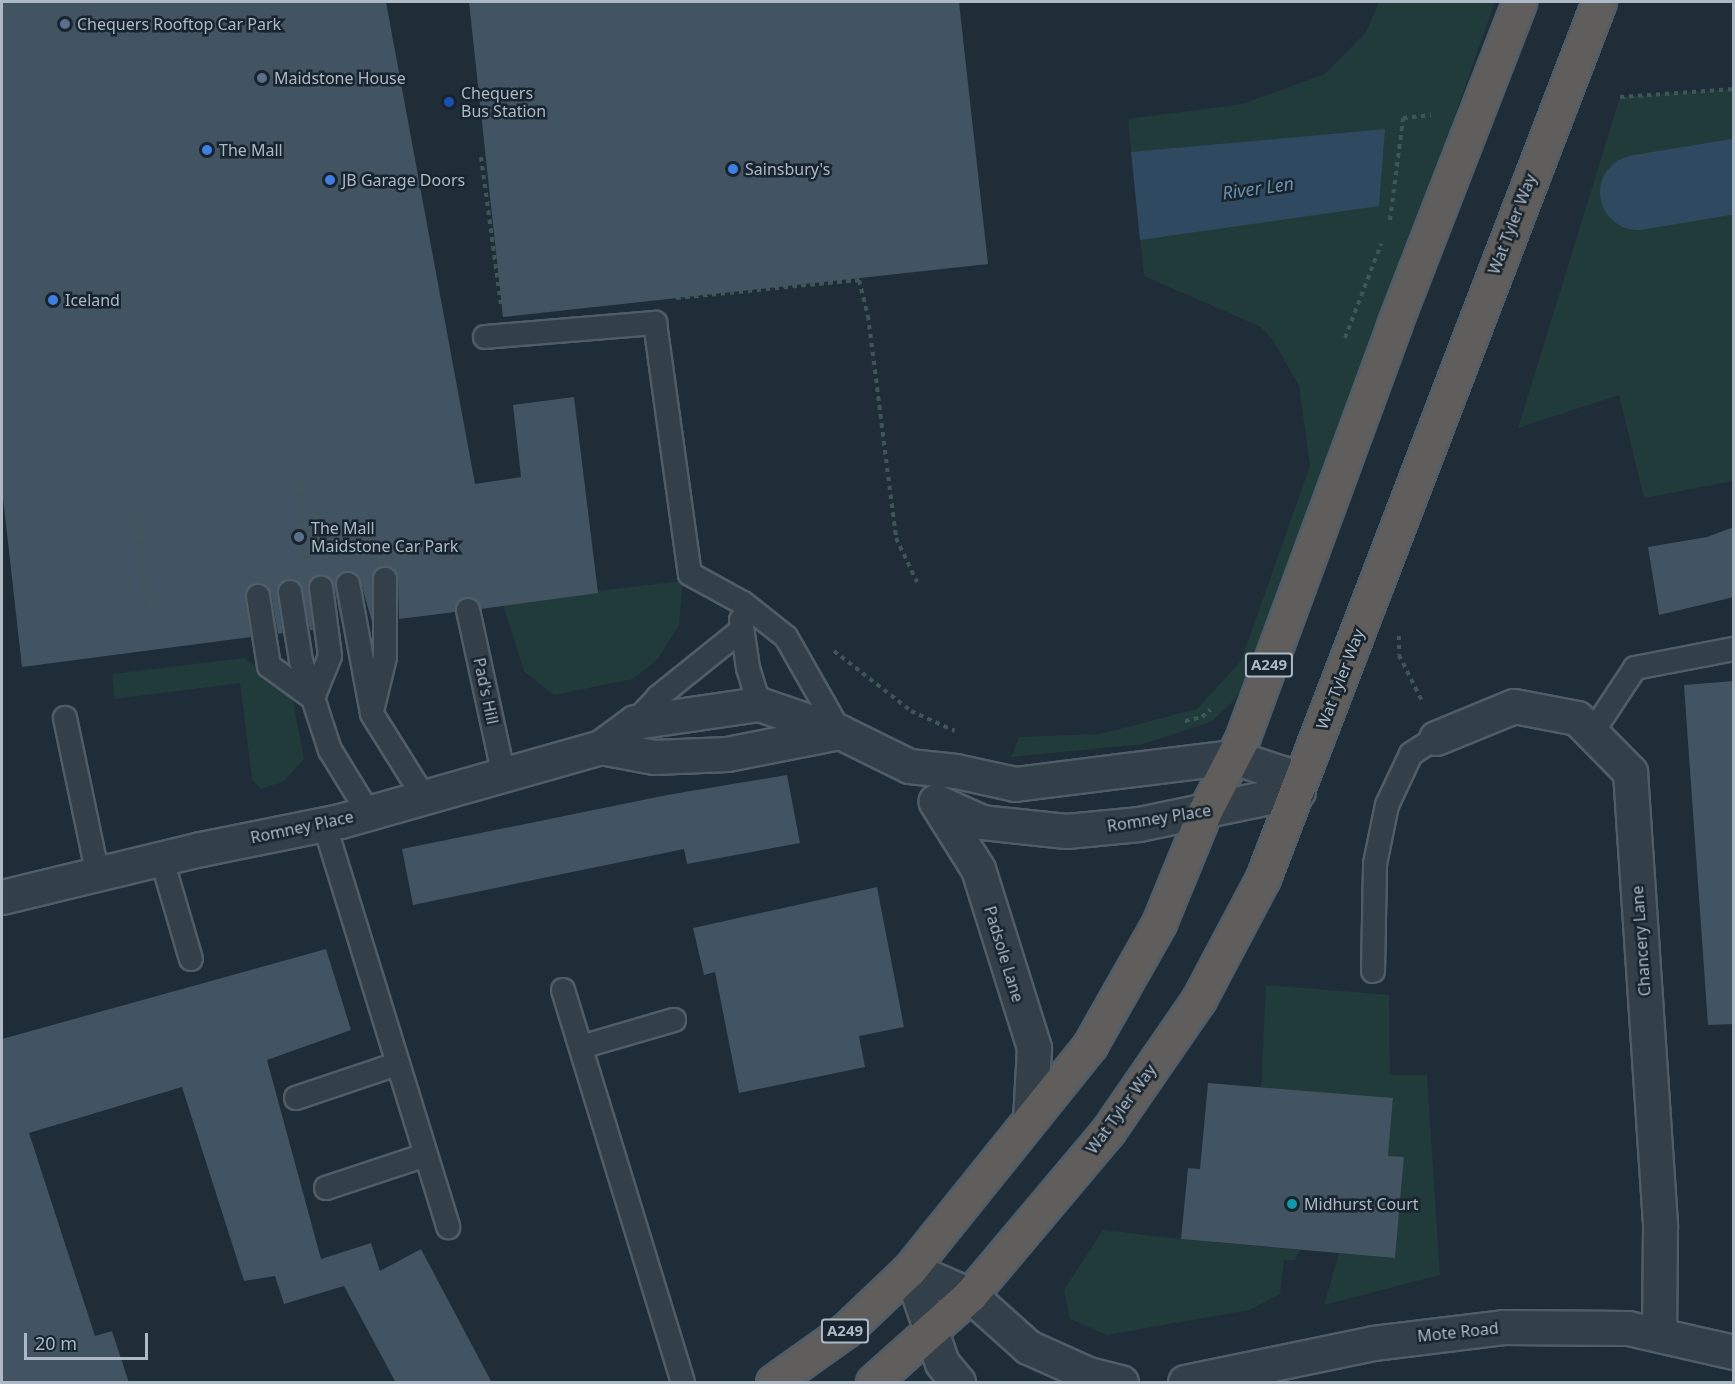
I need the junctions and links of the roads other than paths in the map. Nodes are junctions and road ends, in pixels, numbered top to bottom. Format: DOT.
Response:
graph roads {
  1 [pos="1519,2"];
  2 [pos="1599,2"];
  3 [pos="485,337"];
  4 [pos="385,579"];
  5 [pos="348,584"];
  6 [pos="321,588"];
  7 [pos="290,592"];
  8 [pos="258,596"];
  9 [pos="743,603"];
  10 [pos="468,610"];
  11 [pos="740,631"];
  12 [pos="1734,649"];
  13 [pos="313,698"];
  14 [pos="759,704"];
  15 [pos="372,714"];
  16 [pos="65,718"];
  17 [pos="635,722"];
  18 [pos="840,732"];
  19 [pos="1592,733"];
  20 [pos="1436,738"];
  21 [pos="601,747"];
  22 [pos="1238,748"];
  23 [pos="909,766"];
  24 [pos="503,772"];
  25 [pos="1298,790"];
  26 [pos="422,795"];
  27 [pos="935,801"];
  28 [pos="368,812"];
  29 [pos="1205,812"];
  30 [pos="324,824"];
  31 [pos="162,860"];
  32 [pos="98,876"];
  33 [pos="2,897"];
  34 [pos="191,959"];
  35 [pos="1373,971"];
  36 [pos="563,990"];
  37 [pos="674,1020"];
  38 [pos="580,1047"];
  39 [pos="397,1064"];
  40 [pos="296,1098"];
  41 [pos="1030,1119"];
  42 [pos="426,1155"];
  43 [pos="326,1188"];
  44 [pos="448,1227"];
  45 [pos="910,1269"];
  46 [pos="970,1295"];
  47 [pos="929,1333"];
  48 [pos="1659,1334"];
  49 [pos="1734,1352"];
  50 [pos="683,1383"];
  51 [pos="773,1383"];
  52 [pos="873,1383"];
  53 [pos="958,1383"];
  54 [pos="1121,1383"];
  55 [pos="1185,1383"];
  1 -- 22 [label="highway, A249"];
  2 -- 25 [label="highway, Wat Tyler Way"];
  3 -- 9 [label="lane"];
  4 -- 15 [label="lane"];
  5 -- 15 [label="lane"];
  6 -- 13 [label="lane"];
  7 -- 13 [label="lane"];
  8 -- 13 [label="lane"];
  9 -- 11 [label="lane"];
  9 -- 18 [label="lane"];
  10 -- 24 [label="lane, Pad's Hill"];
  11 -- 14 [label="lane"];
  11 -- 17 [label="lane"];
  12 -- 19 [label="lane"];
  13 -- 28 [label="lane"];
  14 -- 17 [label="street, Romney Place"];
  14 -- 18 [label="street, Romney Place"];
  15 -- 26 [label="lane"];
  16 -- 32 [label="lane"];
  17 -- 21 [label="street, Romney Place"];
  18 -- 21 [label="street, Romney Place"];
  18 -- 23 [label="street, Romney Place"];
  19 -- 20 [label="street, Chancery Lane"];
  19 -- 48 [label="street, Chancery Lane"];
  20 -- 35 [label="lane"];
  21 -- 24 [label="street, Romney Place"];
  22 -- 23 [label="street, Romney Place"];
  22 -- 25 [label="street, Romney Place"];
  22 -- 29 [label="highway, A249"];
  23 -- 27 [label="street, Romney Place"];
  24 -- 26 [label="street, Romney Place"];
  25 -- 29 [label="street, Romney Place"];
  25 -- 46 [label="highway, Wat Tyler Way"];
  26 -- 28 [label="street, Romney Place"];
  27 -- 29 [label="street, Romney Place"];
  27 -- 41 [label="street, Padsole Lane"];
  28 -- 30 [label="street, Romney Place"];
  29 -- 41 [label="highway, A249"];
  30 -- 31 [label="street, Romney Place"];
  30 -- 39 [label="lane"];
  31 -- 32 [label="street, Romney Place"];
  31 -- 34 [label="lane"];
  32 -- 33 [label="street, Romney Place"];
  36 -- 38 [label="lane"];
  37 -- 38 [label="lane"];
  38 -- 50 [label="lane"];
  39 -- 40 [label="lane"];
  39 -- 42 [label="lane"];
  41 -- 45 [label="highway, A249"];
  42 -- 43 [label="lane"];
  42 -- 44 [label="lane"];
  45 -- 46 [label="street"];
  45 -- 47 [label="street"];
  45 -- 51 [label="highway, A249"];
  46 -- 47 [label="highway"];
  46 -- 54 [label="street"];
  47 -- 52 [label="highway"];
  47 -- 53 [label="street"];
  48 -- 49 [label="street, Mote Road"];
  48 -- 55 [label="street, Mote Road"];
}
